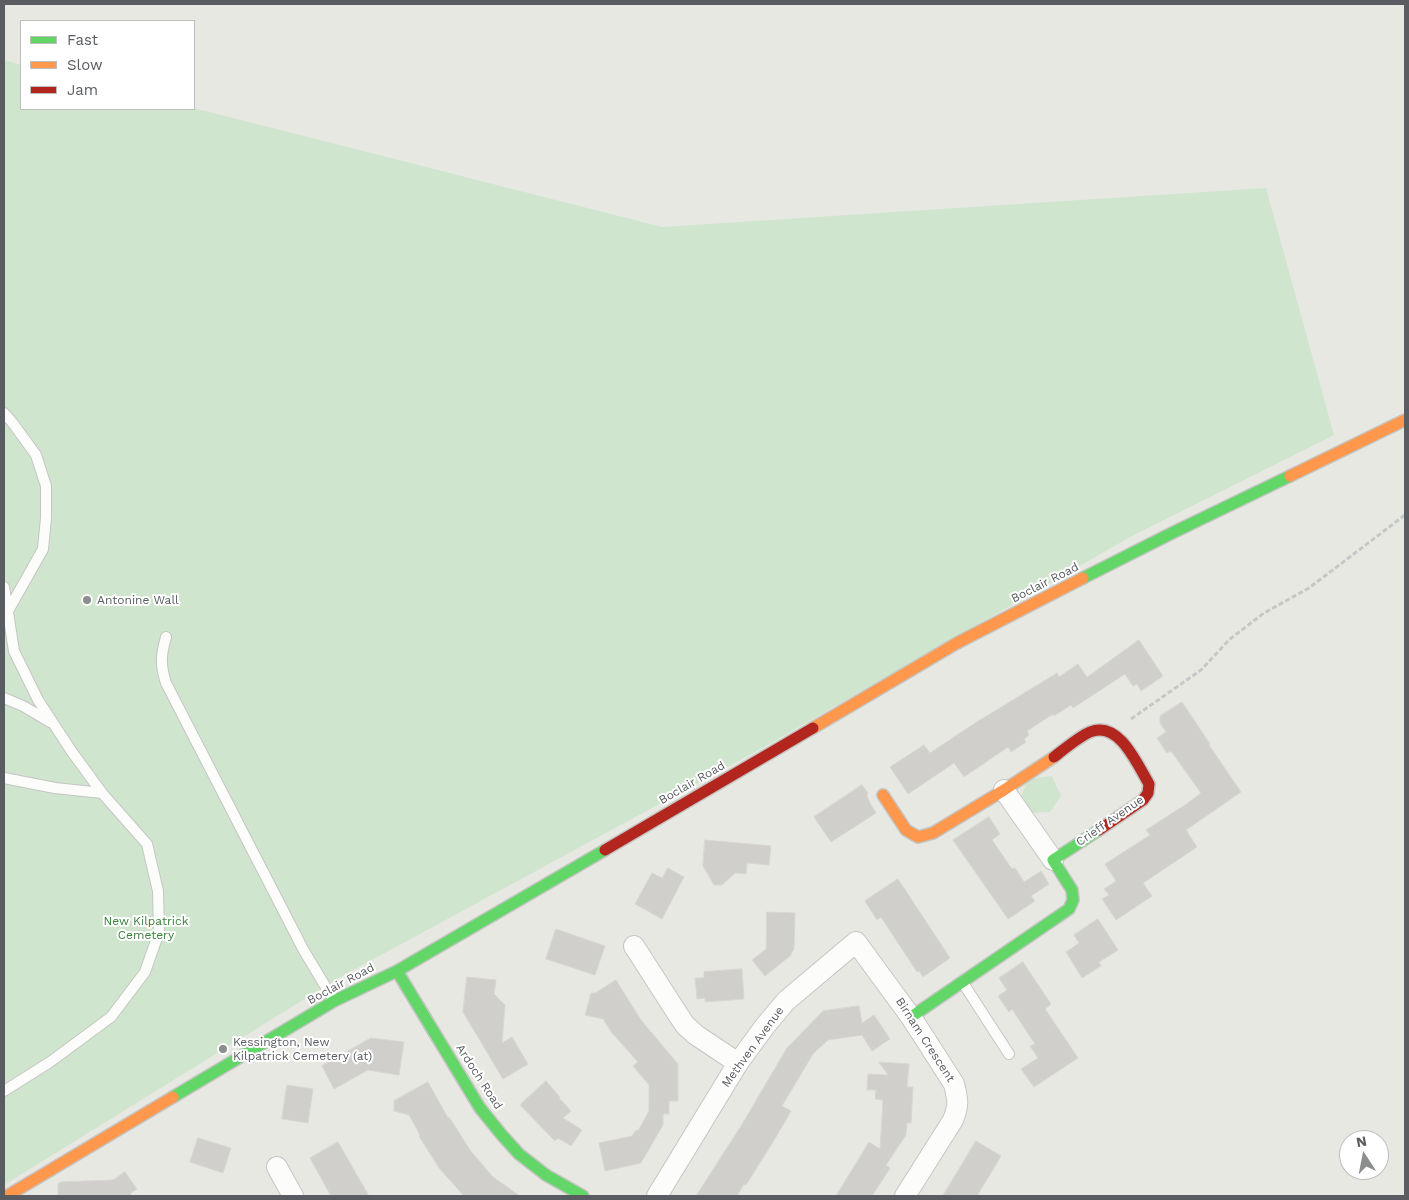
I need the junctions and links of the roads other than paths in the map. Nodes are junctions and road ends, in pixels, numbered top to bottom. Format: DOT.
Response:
graph roads {
  1 [pos="4,413"];
  2 [pos="1405,420"];
  3 [pos="4,587"];
  4 [pos="8,611"];
  5 [pos="166,637"];
  6 [pos="4,698"];
  7 [pos="53,723"];
  8 [pos="4,778"];
  9 [pos="1004,790"];
  10 [pos="102,793"];
  11 [pos="883,795"];
  12 [pos="1054,860"];
  13 [pos="856,942"];
  14 [pos="634,946"];
  15 [pos="397,971"];
  16 [pos="963,982"];
  17 [pos="334,1002"];
  18 [pos="910,1016"];
  19 [pos="1009,1054"];
  20 [pos="738,1063"];
  21 [pos="4,1091"];
  22 [pos="277,1167"];
  23 [pos="7,1196"];
  24 [pos="293,1196"];
  25 [pos="583,1196"];
  26 [pos="656,1196"];
  27 [pos="905,1196"];
  1 -- 4 [label="lane"];
  2 -- 15 [label="main road, Boclair Road"];
  3 -- 4 [label="lane"];
  4 -- 7 [label="lane"];
  5 -- 17 [label="lane"];
  6 -- 7 [label="lane"];
  7 -- 10 [label="lane"];
  8 -- 10 [label="lane"];
  9 -- 11 [label="main road"];
  9 -- 12 [label="street"];
  9 -- 12 [label="main road, Crieff Avenue"];
  10 -- 21 [label="lane"];
  12 -- 16 [label="main road"];
  13 -- 18 [label="street, Birnam Crescent"];
  13 -- 20 [label="street, Methven Avenue"];
  14 -- 20 [label="street"];
  15 -- 17 [label="main road, Boclair Road"];
  15 -- 25 [label="main road, Ardoch Road"];
  16 -- 18 [label="main road"];
  16 -- 19 [label="lane"];
  17 -- 23 [label="main road, Boclair Road"];
  18 -- 27 [label="street, Birnam Crescent"];
  20 -- 26 [label="street, Methven Avenue"];
  22 -- 24 [label="street"];
}
